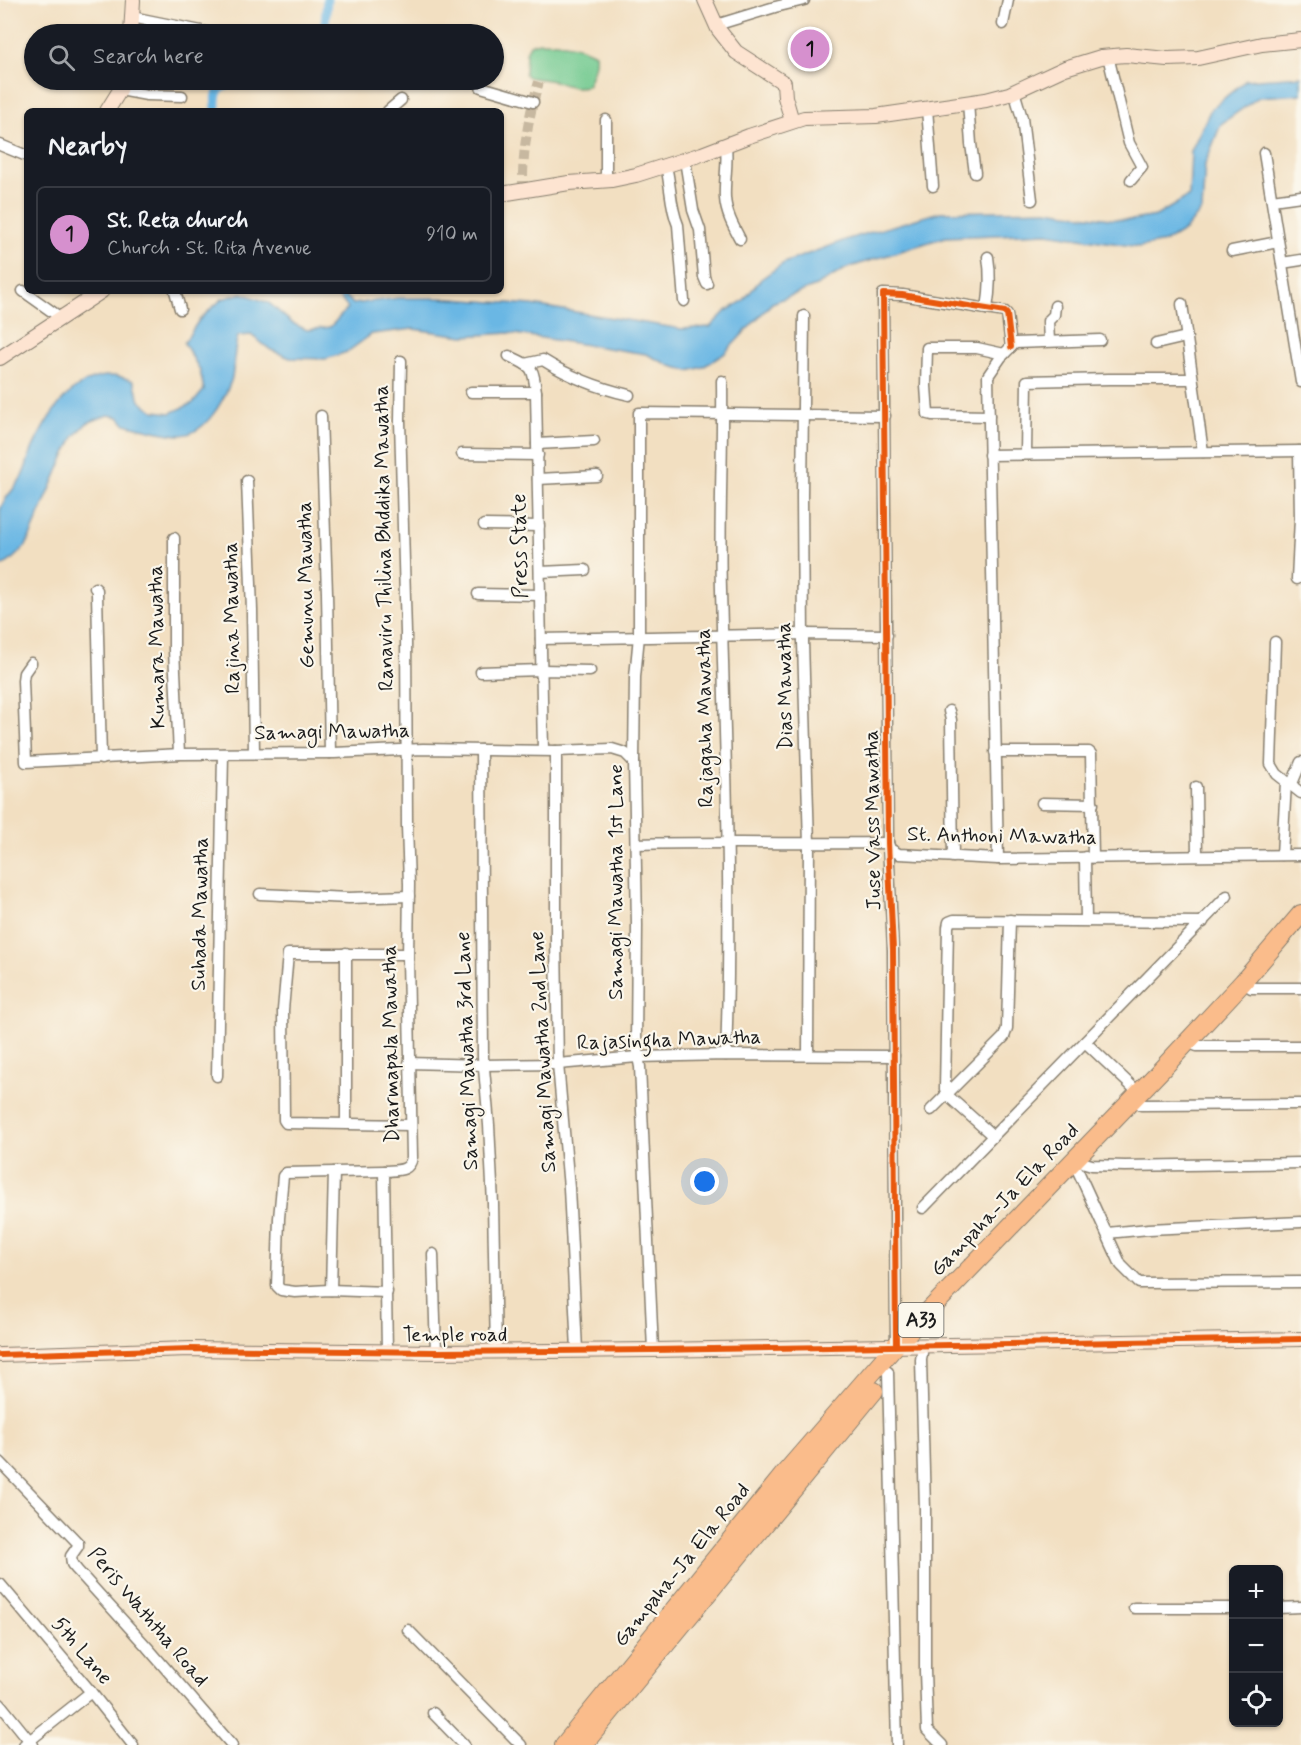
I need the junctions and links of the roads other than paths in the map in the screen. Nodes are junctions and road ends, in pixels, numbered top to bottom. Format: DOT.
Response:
graph roads {
  1 [pos="133,0"];
  2 [pos="705,0"];
  3 [pos="804,0"];
  4 [pos="1008,0"];
  5 [pos="132,18"];
  6 [pos="132,24"];
  7 [pos="164,24"];
  8 [pos="1003,24"];
  9 [pos="716,25"];
  10 [pos="1301,40"];
  11 [pos="1108,56"];
  12 [pos="119,90"];
  13 [pos="134,90"];
  14 [pos="491,90"];
  15 [pos="1014,91"];
  16 [pos="182,96"];
  17 [pos="401,100"];
  18 [pos="533,102"];
  19 [pos="968,102"];
  20 [pos="109,108"];
  21 [pos="391,108"];
  22 [pos="927,109"];
  23 [pos="606,120"];
  24 [pos="792,121"];
  25 [pos="0,145"];
  26 [pos="726,146"];
  27 [pos="1264,153"];
  28 [pos="24,155"];
  29 [pos="685,160"];
  30 [pos="666,166"];
  31 [pos="975,173"];
  32 [pos="1131,180"];
  33 [pos="606,181"];
  34 [pos="933,186"];
  35 [pos="504,194"];
  36 [pos="1301,196"];
  37 [pos="1032,200"];
  38 [pos="1272,200"];
  39 [pos="740,239"];
  40 [pos="1278,242"];
  41 [pos="1232,251"];
  42 [pos="988,257"];
  43 [pos="1301,260"];
  44 [pos="1282,263"];
  45 [pos="707,284"];
  46 [pos="27,294"];
  47 [pos="97,294"];
  48 [pos="176,294"];
  49 [pos="684,301"];
  50 [pos="1182,304"];
  51 [pos="1055,306"];
  52 [pos="180,309"];
  53 [pos="987,309"];
  54 [pos="804,316"];
  55 [pos="61,318"];
  56 [pos="1186,338"];
  57 [pos="1100,340"];
  58 [pos="1049,342"];
  59 [pos="1156,344"];
  60 [pos="1008,350"];
  61 [pos="509,356"];
  62 [pos="0,358"];
  63 [pos="401,361"];
  64 [pos="525,364"];
  65 [pos="1191,379"];
  66 [pos="722,381"];
  67 [pos="1301,382"];
  68 [pos="471,392"];
  69 [pos="536,392"];
  70 [pos="629,395"];
  71 [pos="723,415"];
  72 [pos="802,415"];
  73 [pos="321,416"];
  74 [pos="885,416"];
  75 [pos="988,416"];
  76 [pos="594,441"];
  77 [pos="537,450"];
  78 [pos="1300,451"];
  79 [pos="1203,452"];
  80 [pos="462,454"];
  81 [pos="1026,454"];
  82 [pos="990,455"];
  83 [pos="597,476"];
  84 [pos="538,479"];
  85 [pos="247,481"];
  86 [pos="484,525"];
  87 [pos="539,526"];
  88 [pos="174,538"];
  89 [pos="585,570"];
  90 [pos="540,572"];
  91 [pos="1297,579"];
  92 [pos="95,588"];
  93 [pos="478,594"];
  94 [pos="540,595"];
  95 [pos="804,634"];
  96 [pos="887,635"];
  97 [pos="639,636"];
  98 [pos="723,636"];
  99 [pos="541,639"];
  100 [pos="1275,642"];
  101 [pos="31,663"];
  102 [pos="542,670"];
  103 [pos="590,671"];
  104 [pos="481,672"];
  105 [pos="949,711"];
  106 [pos="406,750"];
  107 [pos="481,750"];
  108 [pos="543,750"];
  109 [pos="556,751"];
  110 [pos="995,752"];
  111 [pos="254,753"];
  112 [pos="330,753"];
  113 [pos="179,754"];
  114 [pos="223,754"];
  115 [pos="101,759"];
  116 [pos="634,762"];
  117 [pos="1301,762"];
  118 [pos="1288,784"];
  119 [pos="1197,787"];
  120 [pos="1301,793"];
  121 [pos="1042,803"];
  122 [pos="1093,804"];
  123 [pos="728,842"];
  124 [pos="888,843"];
  125 [pos="636,844"];
  126 [pos="809,844"];
  127 [pos="1197,855"];
  128 [pos="1282,855"];
  129 [pos="1301,855"];
  130 [pos="953,857"];
  131 [pos="1089,857"];
  132 [pos="998,859"];
  133 [pos="260,894"];
  134 [pos="409,896"];
  135 [pos="1227,896"];
  136 [pos="1010,920"];
  137 [pos="1086,920"];
  138 [pos="1203,922"];
  139 [pos="1300,925"];
  140 [pos="346,953"];
  141 [pos="408,954"];
  142 [pos="1251,988"];
  143 [pos="1301,988"];
  144 [pos="1085,1042"];
  145 [pos="1192,1044"];
  146 [pos="1301,1046"];
  147 [pos="726,1055"];
  148 [pos="808,1055"];
  149 [pos="894,1056"];
  150 [pos="637,1058"];
  151 [pos="409,1063"];
  152 [pos="558,1064"];
  153 [pos="483,1065"];
  154 [pos="217,1076"];
  155 [pos="948,1095"];
  156 [pos="1140,1099"];
  157 [pos="1301,1104"];
  158 [pos="932,1110"];
  159 [pos="346,1123"];
  160 [pos="410,1125"];
  161 [pos="993,1136"];
  162 [pos="1301,1163"];
  163 [pos="1078,1164"];
  164 [pos="384,1171"];
  165 [pos="334,1172"];
  166 [pos="924,1208"];
  167 [pos="1301,1222"];
  168 [pos="1107,1233"];
  169 [pos="433,1254"];
  170 [pos="1301,1282"];
  171 [pos="331,1290"];
  172 [pos="387,1292"];
  173 [pos="1301,1339"];
  174 [pos="910,1345"];
  175 [pos="577,1350"];
  176 [pos="653,1350"];
  177 [pos="387,1351"];
  178 [pos="496,1351"];
  179 [pos="436,1352"];
  180 [pos="0,1354"];
  181 [pos="888,1372"];
  182 [pos="0,1462"];
  183 [pos="0,1584"];
  184 [pos="1301,1607"];
  185 [pos="1134,1608"];
  186 [pos="1229,1608"];
  187 [pos="1283,1608"];
  188 [pos="408,1630"];
  189 [pos="91,1692"];
  190 [pos="0,1704"];
  191 [pos="433,1713"];
  192 [pos="29,1744"];
  193 [pos="133,1745"];
  194 [pos="232,1745"];
  195 [pos="464,1745"];
  196 [pos="521,1745"];
  197 [pos="564,1745"];
  198 [pos="583,1745"];
  199 [pos="897,1745"];
  200 [pos="942,1745"];
  1 -- 5 [label="street"];
  2 -- 9 [label="street"];
  3 -- 9 [label="street"];
  4 -- 8 [label="street"];
  5 -- 6 [label="street"];
  5 -- 7 [label="street"];
  9 -- 24 [label="street"];
  10 -- 11 [label="street"];
  11 -- 15 [label="street"];
  11 -- 32 [label="street"];
  12 -- 20 [label="street"];
  13 -- 16 [label="street"];
  14 -- 18 [label="street"];
  15 -- 19 [label="street"];
  15 -- 37 [label="street"];
  17 -- 21 [label="street"];
  19 -- 22 [label="street"];
  19 -- 31 [label="street"];
  22 -- 24 [label="street"];
  22 -- 34 [label="street"];
  23 -- 33 [label="street"];
  24 -- 26 [label="street"];
  25 -- 28 [label="street"];
  26 -- 29 [label="street"];
  26 -- 39 [label="street"];
  27 -- 38 [label="street"];
  29 -- 30 [label="street"];
  29 -- 45 [label="street"];
  30 -- 33 [label="street"];
  30 -- 49 [label="street"];
  33 -- 35 [label="street"];
  36 -- 38 [label="street"];
  38 -- 40 [label="street"];
  40 -- 41 [label="street"];
  40 -- 44 [label="street"];
  42 -- 53 [label="street"];
  43 -- 44 [label="street"];
  44 -- 67 [label="street"];
  46 -- 55 [label="street"];
  47 -- 55 [label="street"];
  48 -- 52 [label="street"];
  50 -- 56 [label="street"];
  51 -- 58 [label="street"];
  53 -- 60 [label="street"];
  53 -- 74 [label="street, Juse Vass Mawatha"];
  54 -- 72 [label="street, Dias Mawatha"];
  55 -- 62 [label="street"];
  56 -- 59 [label="street"];
  56 -- 65 [label="street"];
  57 -- 58 [label="street"];
  58 -- 60 [label="street"];
  60 -- 75 [label="street"];
  60 -- 75 [label="street"];
  61 -- 64 [label="street"];
  63 -- 106 [label="street, Ranaviru Thilina Bhddika Mawatha"];
  64 -- 69 [label="street, Press State"];
  64 -- 70 [label="street"];
  65 -- 79 [label="street"];
  65 -- 81 [label="street"];
  66 -- 71 [label="street, Rajagaha Mawatha"];
  68 -- 69 [label="street"];
  69 -- 77 [label="street, Press State"];
  71 -- 72 [label="street"];
  71 -- 97 [label="street, Samagi Mawatha 1st Lane"];
  71 -- 98 [label="street, Rajagaha Mawatha"];
  72 -- 74 [label="street"];
  72 -- 95 [label="street, Dias Mawatha"];
  73 -- 112 [label="street, Gemunu Mawatha"];
  74 -- 96 [label="street, Juse Vass Mawatha"];
  75 -- 82 [label="street"];
  76 -- 77 [label="street"];
  77 -- 80 [label="street"];
  77 -- 84 [label="street, Press State"];
  78 -- 79 [label="street"];
  78 -- 91 [label="street"];
  79 -- 81 [label="street"];
  81 -- 82 [label="street"];
  82 -- 110 [label="street"];
  83 -- 84 [label="street"];
  84 -- 87 [label="street, Press State"];
  85 -- 111 [label="street, Rajina Mawatha"];
  86 -- 87 [label="street"];
  87 -- 90 [label="street, Press State"];
  88 -- 113 [label="street, Kumara Mawatha"];
  89 -- 90 [label="street"];
  90 -- 94 [label="street, Press State"];
  92 -- 115 [label="street"];
  93 -- 94 [label="street"];
  94 -- 99 [label="street, Press State"];
  95 -- 96 [label="street"];
  95 -- 98 [label="street"];
  95 -- 126 [label="street, Dias Mawatha"];
  96 -- 124 [label="street, Juse Vass Mawatha"];
  97 -- 98 [label="street"];
  97 -- 99 [label="street"];
  97 -- 116 [label="street, Samagi Mawatha 1st Lane"];
  98 -- 123 [label="street, Rajagaha Mawatha"];
  99 -- 102 [label="street, Press State"];
  100 -- 118 [label="street"];
  101 -- 115 [label="street, Samagi Mawatha"];
  102 -- 103 [label="street"];
  102 -- 104 [label="street"];
  102 -- 108 [label="street, Press State"];
  105 -- 130 [label="street"];
  106 -- 107 [label="street, Samagi Mawatha"];
  106 -- 112 [label="street, Samagi Mawatha"];
  106 -- 134 [label="street, Dharmapala Mawatha"];
  107 -- 108 [label="street, Samagi Mawatha"];
  107 -- 153 [label="street, Samagi Mawatha 3rd Lane"];
  108 -- 109 [label="street, Samagi Mawatha"];
  109 -- 116 [label="street, Samagi Mawatha"];
  109 -- 152 [label="street, Samagi Mawatha 2nd Lane"];
  110 -- 122 [label="street"];
  110 -- 132 [label="street"];
  111 -- 112 [label="street, Samagi Mawatha"];
  111 -- 114 [label="street, Samagi Mawatha"];
  113 -- 114 [label="street, Samagi Mawatha"];
  113 -- 115 [label="street, Samagi Mawatha"];
  114 -- 154 [label="street, Suhada Mawatha"];
  116 -- 125 [label="street, Samagi Mawatha 1st Lane"];
  117 -- 118 [label="street"];
  118 -- 120 [label="street"];
  118 -- 128 [label="street"];
  119 -- 127 [label="street"];
  121 -- 122 [label="street"];
  122 -- 131 [label="street"];
  123 -- 125 [label="street, St. Anthoni Mawatha"];
  123 -- 126 [label="street, St. Anthoni Mawatha"];
  123 -- 147 [label="street, Rajagaha Mawatha"];
  124 -- 126 [label="street, St. Anthoni Mawatha"];
  124 -- 130 [label="street, St. Anthoni Mawatha"];
  124 -- 149 [label="street, Juse Vass Mawatha"];
  125 -- 150 [label="street, Samagi Mawatha 1st Lane"];
  126 -- 148 [label="street, Dias Mawatha"];
  127 -- 128 [label="street, St. Anthoni Mawatha"];
  127 -- 131 [label="street, St. Anthoni Mawatha"];
  128 -- 129 [label="street, St. Anthoni Mawatha"];
  130 -- 132 [label="street, St. Anthoni Mawatha"];
  131 -- 132 [label="street, St. Anthoni Mawatha"];
  131 -- 137 [label="street"];
  133 -- 134 [label="street"];
  134 -- 141 [label="street, Dharmapala Mawatha"];
  135 -- 138 [label="street"];
  136 -- 137 [label="street"];
  136 -- 155 [label="street"];
  136 -- 155 [label="street"];
  137 -- 138 [label="street"];
  138 -- 144 [label="street"];
  139 -- 142 [label="highway, Gampaha-Ja Ela Road / A33"];
  139 -- 145 [label="highway, Gampaha-Ja Ela Road / A33"];
  140 -- 141 [label="street"];
  140 -- 159 [label="street"];
  140 -- 159 [label="street"];
  141 -- 151 [label="street, Dharmapala Mawatha"];
  142 -- 143 [label="street"];
  142 -- 145 [label="highway, Gampaha-Ja Ela Road / A33"];
  144 -- 156 [label="street"];
  144 -- 161 [label="street"];
  145 -- 146 [label="street"];
  145 -- 156 [label="highway, Gampaha-Ja Ela Road / A33"];
  147 -- 148 [label="street, Rajasingha Mawatha"];
  147 -- 150 [label="street, Rajasingha Mawatha"];
  148 -- 149 [label="street, Rajasingha Mawatha"];
  149 -- 174 [label="street, Juse Vass Mawatha"];
  150 -- 152 [label="street, Rajasingha Mawatha"];
  150 -- 176 [label="street, Samagi Mawatha 1st Lane"];
  151 -- 153 [label="street, Rajasingha Mawatha"];
  151 -- 160 [label="street, Dharmapala Mawatha"];
  152 -- 153 [label="street, Rajasingha Mawatha"];
  152 -- 175 [label="street, Samagi Mawatha 2nd Lane"];
  153 -- 178 [label="street, Samagi Mawatha 3rd Lane"];
  155 -- 158 [label="street"];
  155 -- 161 [label="street"];
  156 -- 157 [label="street"];
  156 -- 163 [label="highway, Gampaha-Ja Ela Road / A33"];
  159 -- 160 [label="street"];
  160 -- 164 [label="street, Dharmapala Mawatha"];
  161 -- 166 [label="street"];
  162 -- 163 [label="street"];
  163 -- 168 [label="street"];
  163 -- 174 [label="highway, Gampaha-Ja Ela Road / A33"];
  164 -- 165 [label="street"];
  164 -- 172 [label="street, Dharmapala Mawatha"];
  165 -- 171 [label="street"];
  165 -- 171 [label="street"];
  167 -- 168 [label="street"];
  168 -- 170 [label="street"];
  169 -- 179 [label="street"];
  171 -- 172 [label="street"];
  172 -- 177 [label="street, Dharmapala Mawatha"];
  173 -- 174 [label="street, Temple road"];
  174 -- 176 [label="street, Temple road"];
  174 -- 181 [label="highway, Gampaha-Ja Ela Road / A33"];
  174 -- 197 [label="highway, Gampaha-Ja Ela Road / A33"];
  174 -- 200 [label="street, Juse Vass Mawatha"];
  175 -- 176 [label="street, Temple road"];
  175 -- 178 [label="street, Temple road"];
  177 -- 179 [label="street, Temple road"];
  177 -- 180 [label="street, Temple road"];
  178 -- 179 [label="street, Temple road"];
  181 -- 198 [label="highway, Gampaha-Ja Ela Road / A33"];
  181 -- 199 [label="street"];
  182 -- 194 [label="street, Peris Waththa Road"];
  183 -- 189 [label="street, 5th Lane"];
  184 -- 187 [label="street"];
  185 -- 186 [label="street"];
  188 -- 196 [label="street"];
  189 -- 192 [label="street"];
  189 -- 193 [label="street, 5th Lane"];
  190 -- 192 [label="street"];
  191 -- 195 [label="street"];
}
